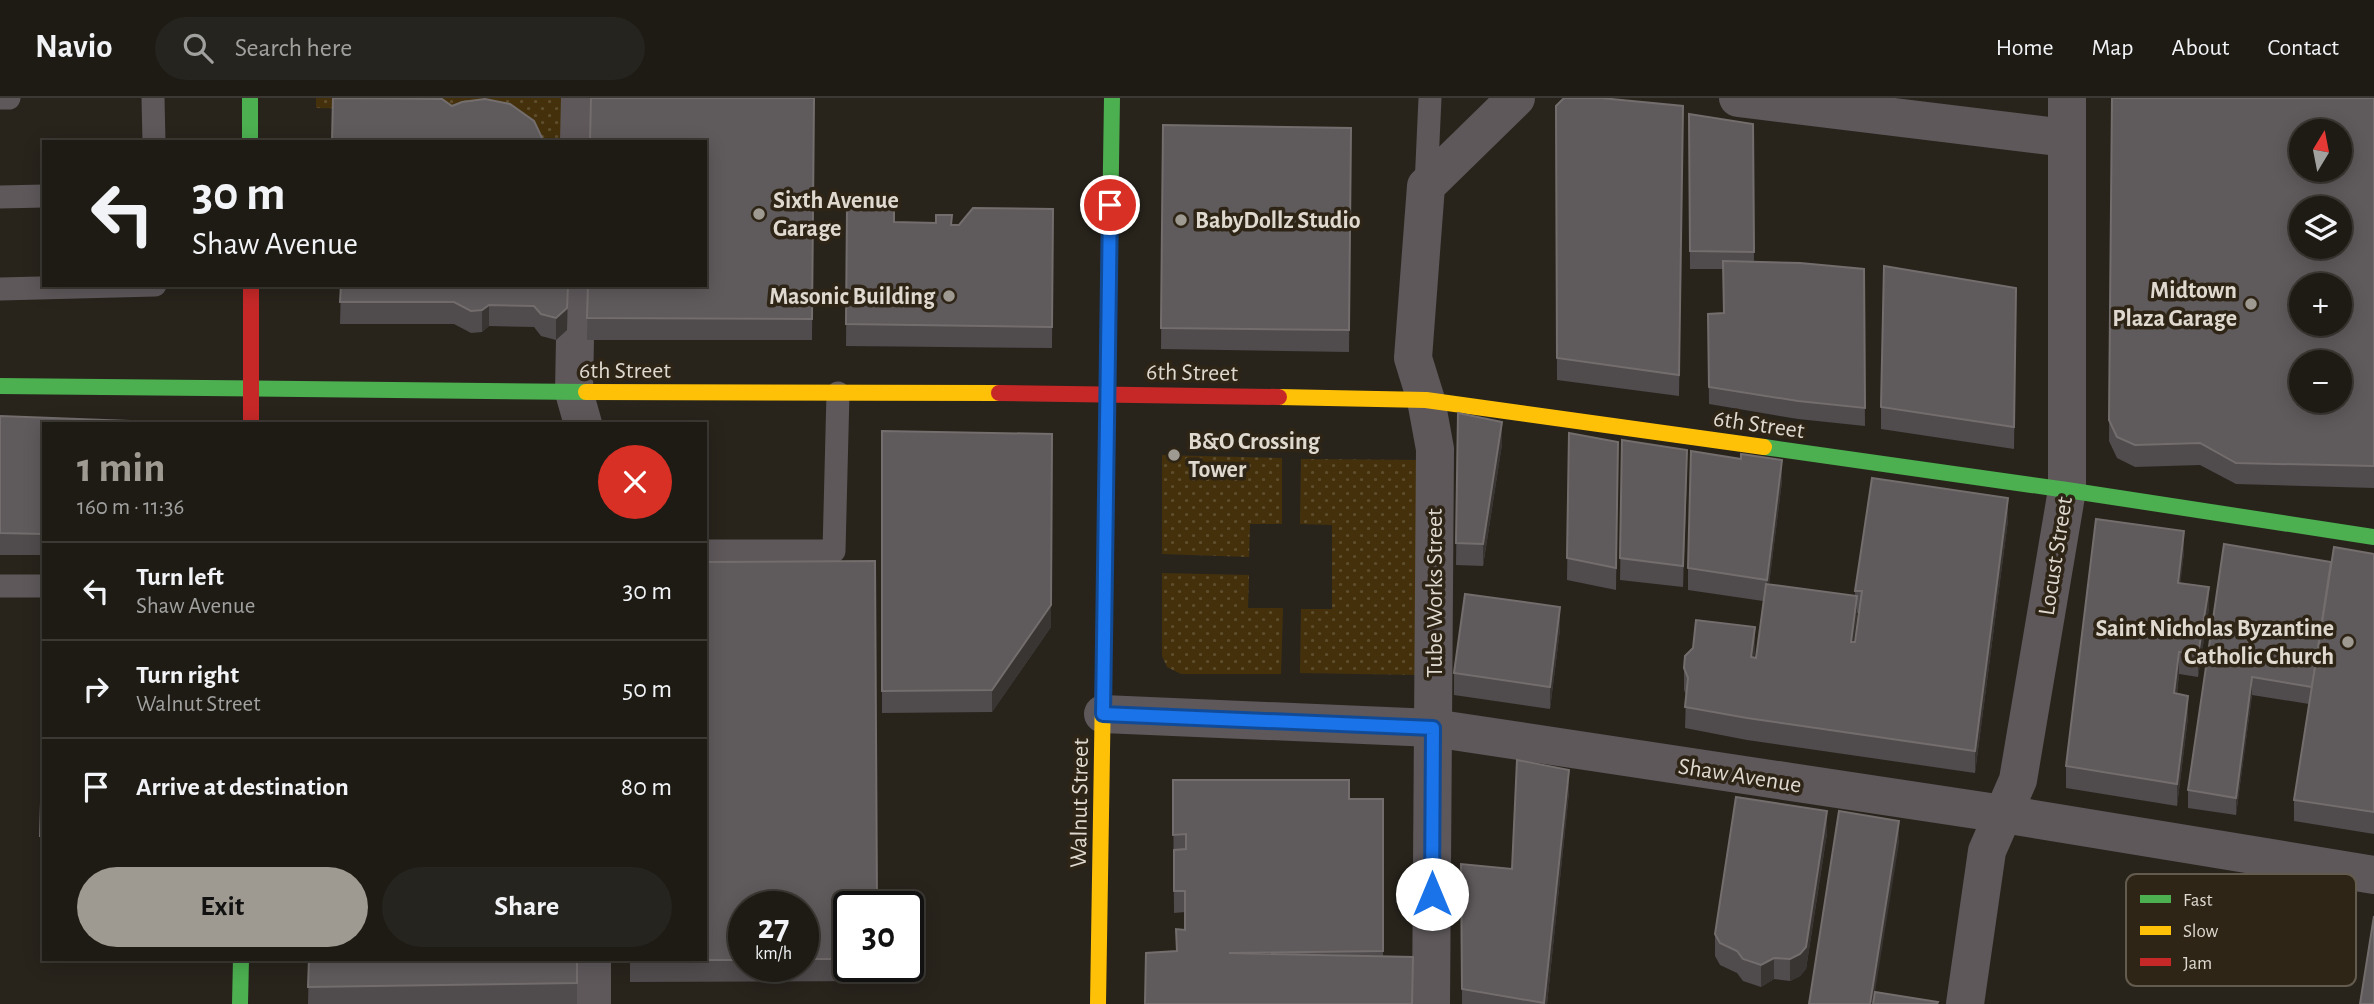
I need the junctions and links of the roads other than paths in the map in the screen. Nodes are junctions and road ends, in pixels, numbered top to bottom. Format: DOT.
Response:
graph roads {
  1 [pos="0,98"];
  2 [pos="9,98"];
  3 [pos="153,98"];
  4 [pos="250,98"];
  5 [pos="580,98"];
  6 [pos="1112,98"];
  7 [pos="1430,98"];
  8 [pos="1516,98"];
  9 [pos="1738,98"];
  10 [pos="2067,98"];
  11 [pos="2066,138"];
  12 [pos="154,140"];
  13 [pos="250,140"];
  14 [pos="579,140"];
  15 [pos="1426,186"];
  16 [pos="42,196"];
  17 [pos="0,197"];
  18 [pos="78,287"];
  19 [pos="251,287"];
  20 [pos="576,287"];
  21 [pos="0,289"];
  22 [pos="0,386"];
  23 [pos="251,390"];
  24 [pos="838,393"];
  25 [pos="1107,394"];
  26 [pos="1426,400"];
  27 [pos="578,408"];
  28 [pos="251,422"];
  29 [pos="2067,490"];
  30 [pos="2374,537"];
  31 [pos="707,551"];
  32 [pos="0,586"];
  33 [pos="42,586"];
  34 [pos="1103,714"];
  35 [pos="1433,728"];
  36 [pos="2003,814"];
  37 [pos="2374,875"];
  38 [pos="241,961"];
  39 [pos="592,961"];
  40 [pos="240,1004"];
  41 [pos="593,1004"];
  42 [pos="1098,1004"];
  43 [pos="1431,1004"];
  44 [pos="1965,1004"];
  1 -- 2 [label="lane"];
  3 -- 12 [label="lane"];
  4 -- 13 [label="street"];
  5 -- 14 [label="street"];
  6 -- 25 [label="street, Walnut Street"];
  7 -- 15 [label="lane"];
  8 -- 15 [label="street"];
  9 -- 11 [label="street"];
  10 -- 11 [label="street, Locust Street"];
  11 -- 29 [label="street, Locust Street"];
  15 -- 26 [label="street, Tube Works Street"];
  16 -- 17 [label="lane"];
  18 -- 21 [label="lane"];
  19 -- 23 [label="street"];
  20 -- 27 [label="street"];
  22 -- 23 [label="street, 6th Street"];
  23 -- 27 [label="street, 6th Street"];
  23 -- 28 [label="street"];
  24 -- 25 [label="street, 6th Street"];
  24 -- 27 [label="street, 6th Street"];
  24 -- 31 [label="lane"];
  25 -- 26 [label="street, 6th Street"];
  25 -- 34 [label="street, Walnut Street"];
  26 -- 29 [label="street, 6th Street"];
  26 -- 35 [label="street, Tube Works Street"];
  29 -- 30 [label="street, 6th Street"];
  29 -- 36 [label="street, Locust Street"];
  32 -- 33 [label="lane"];
  34 -- 35 [label="street, Shaw Avenue"];
  34 -- 42 [label="street, Walnut Street"];
  35 -- 36 [label="street, Shaw Avenue"];
  35 -- 43 [label="street, Tube Works Street"];
  36 -- 37 [label="street, Shaw Avenue"];
  36 -- 44 [label="street, Locust Street"];
  38 -- 40 [label="street"];
  39 -- 41 [label="street"];
}
